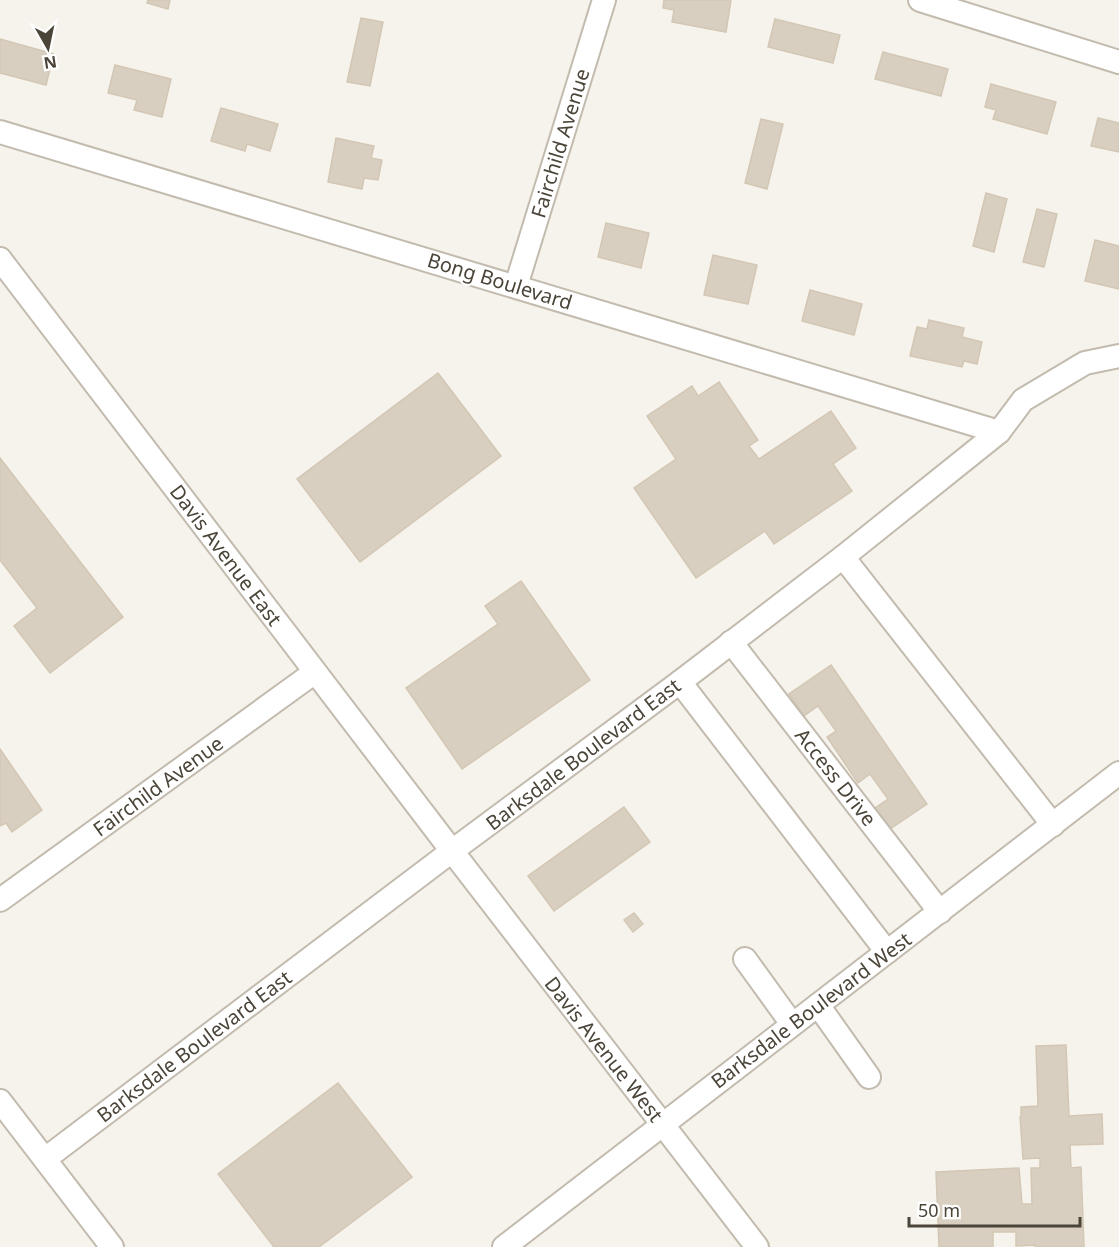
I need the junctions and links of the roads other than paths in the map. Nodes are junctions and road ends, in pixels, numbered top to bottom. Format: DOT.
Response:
graph roads {
  1 [pos="604,0"];
  2 [pos="920,0"];
  3 [pos="1119,62"];
  4 [pos="0,132"];
  5 [pos="0,259"];
  6 [pos="516,286"];
  7 [pos="1119,356"];
  8 [pos="999,432"];
  9 [pos="843,557"];
  10 [pos="732,642"];
  11 [pos="315,672"];
  12 [pos="680,682"];
  13 [pos="1119,773"];
  14 [pos="1053,825"];
  15 [pos="452,851"];
  16 [pos="0,900"];
  17 [pos="940,912"];
  18 [pos="887,952"];
  19 [pos="745,959"];
  20 [pos="818,1005"];
  21 [pos="792,1024"];
  22 [pos="869,1077"];
  23 [pos="0,1101"];
  24 [pos="662,1124"];
  25 [pos="45,1159"];
  26 [pos="112,1247"];
  27 [pos="504,1247"];
  28 [pos="757,1247"];
  1 -- 6 [label="street, Fairchild Avenue"];
  2 -- 3 [label="street"];
  4 -- 6 [label="street, Bong Boulevard"];
  5 -- 11 [label="street, Davis Avenue East"];
  6 -- 8 [label="street, Bong Boulevard"];
  7 -- 8 [label="street, Barksdale Boulevard East"];
  8 -- 9 [label="street, Barksdale Boulevard East"];
  9 -- 10 [label="street, Barksdale Boulevard East"];
  9 -- 14 [label="street"];
  10 -- 12 [label="street, Barksdale Boulevard East"];
  10 -- 17 [label="street, Access Drive"];
  11 -- 15 [label="street, Davis Avenue East"];
  11 -- 16 [label="street, Fairchild Avenue"];
  12 -- 15 [label="street, Barksdale Boulevard East"];
  12 -- 18 [label="street"];
  13 -- 14 [label="street, Barksdale Boulevard West"];
  14 -- 17 [label="street, Barksdale Boulevard West"];
  15 -- 24 [label="street, Davis Avenue West"];
  15 -- 25 [label="street, Barksdale Boulevard East"];
  17 -- 18 [label="street, Barksdale Boulevard West"];
  18 -- 20 [label="street, Barksdale Boulevard West"];
  19 -- 21 [label="street"];
  20 -- 21 [label="street, Barksdale Boulevard West"];
  20 -- 22 [label="street"];
  21 -- 24 [label="street, Barksdale Boulevard West"];
  23 -- 25 [label="street"];
  24 -- 27 [label="street, Barksdale Boulevard West"];
  24 -- 28 [label="street, Davis Avenue West"];
  25 -- 26 [label="street"];
}
